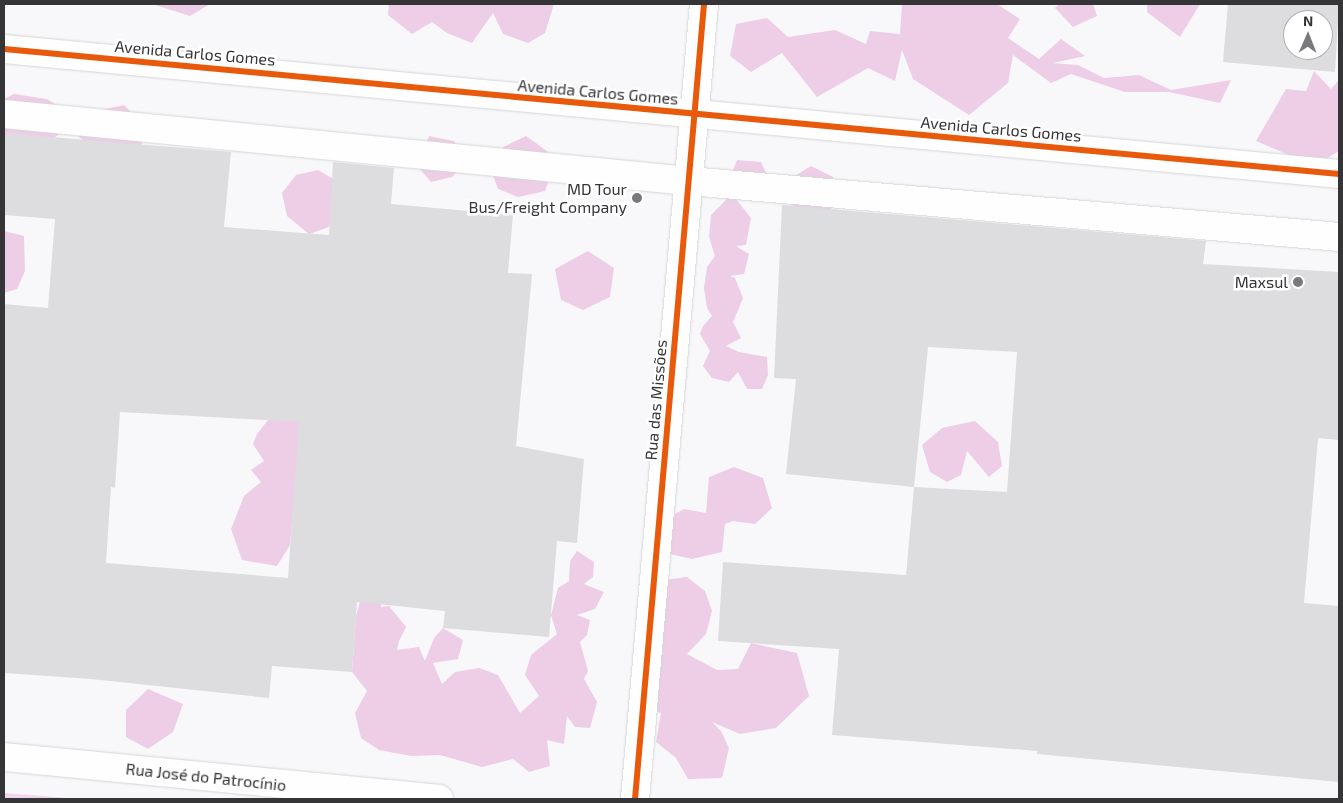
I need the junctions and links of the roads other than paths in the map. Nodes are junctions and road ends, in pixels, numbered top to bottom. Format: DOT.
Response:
graph roads {
  1 [pos="704,4"];
  2 [pos="4,49"];
  3 [pos="4,114"];
  4 [pos="695,115"];
  5 [pos="1339,174"];
  6 [pos="689,181"];
  7 [pos="1339,237"];
  8 [pos="4,757"];
  9 [pos="438,799"];
  10 [pos="635,799"];
  1 -- 4 [label="street, Rua das Missões"];
  2 -- 4 [label="street, Avenida Carlos Gomes"];
  3 -- 6 [label="street"];
  4 -- 5 [label="street, Avenida Carlos Gomes"];
  4 -- 6 [label="street, Rua das Missões"];
  6 -- 7 [label="street"];
  6 -- 10 [label="street, Rua das Missões"];
  8 -- 9 [label="street, Rua José do Patrocínio"];
}
